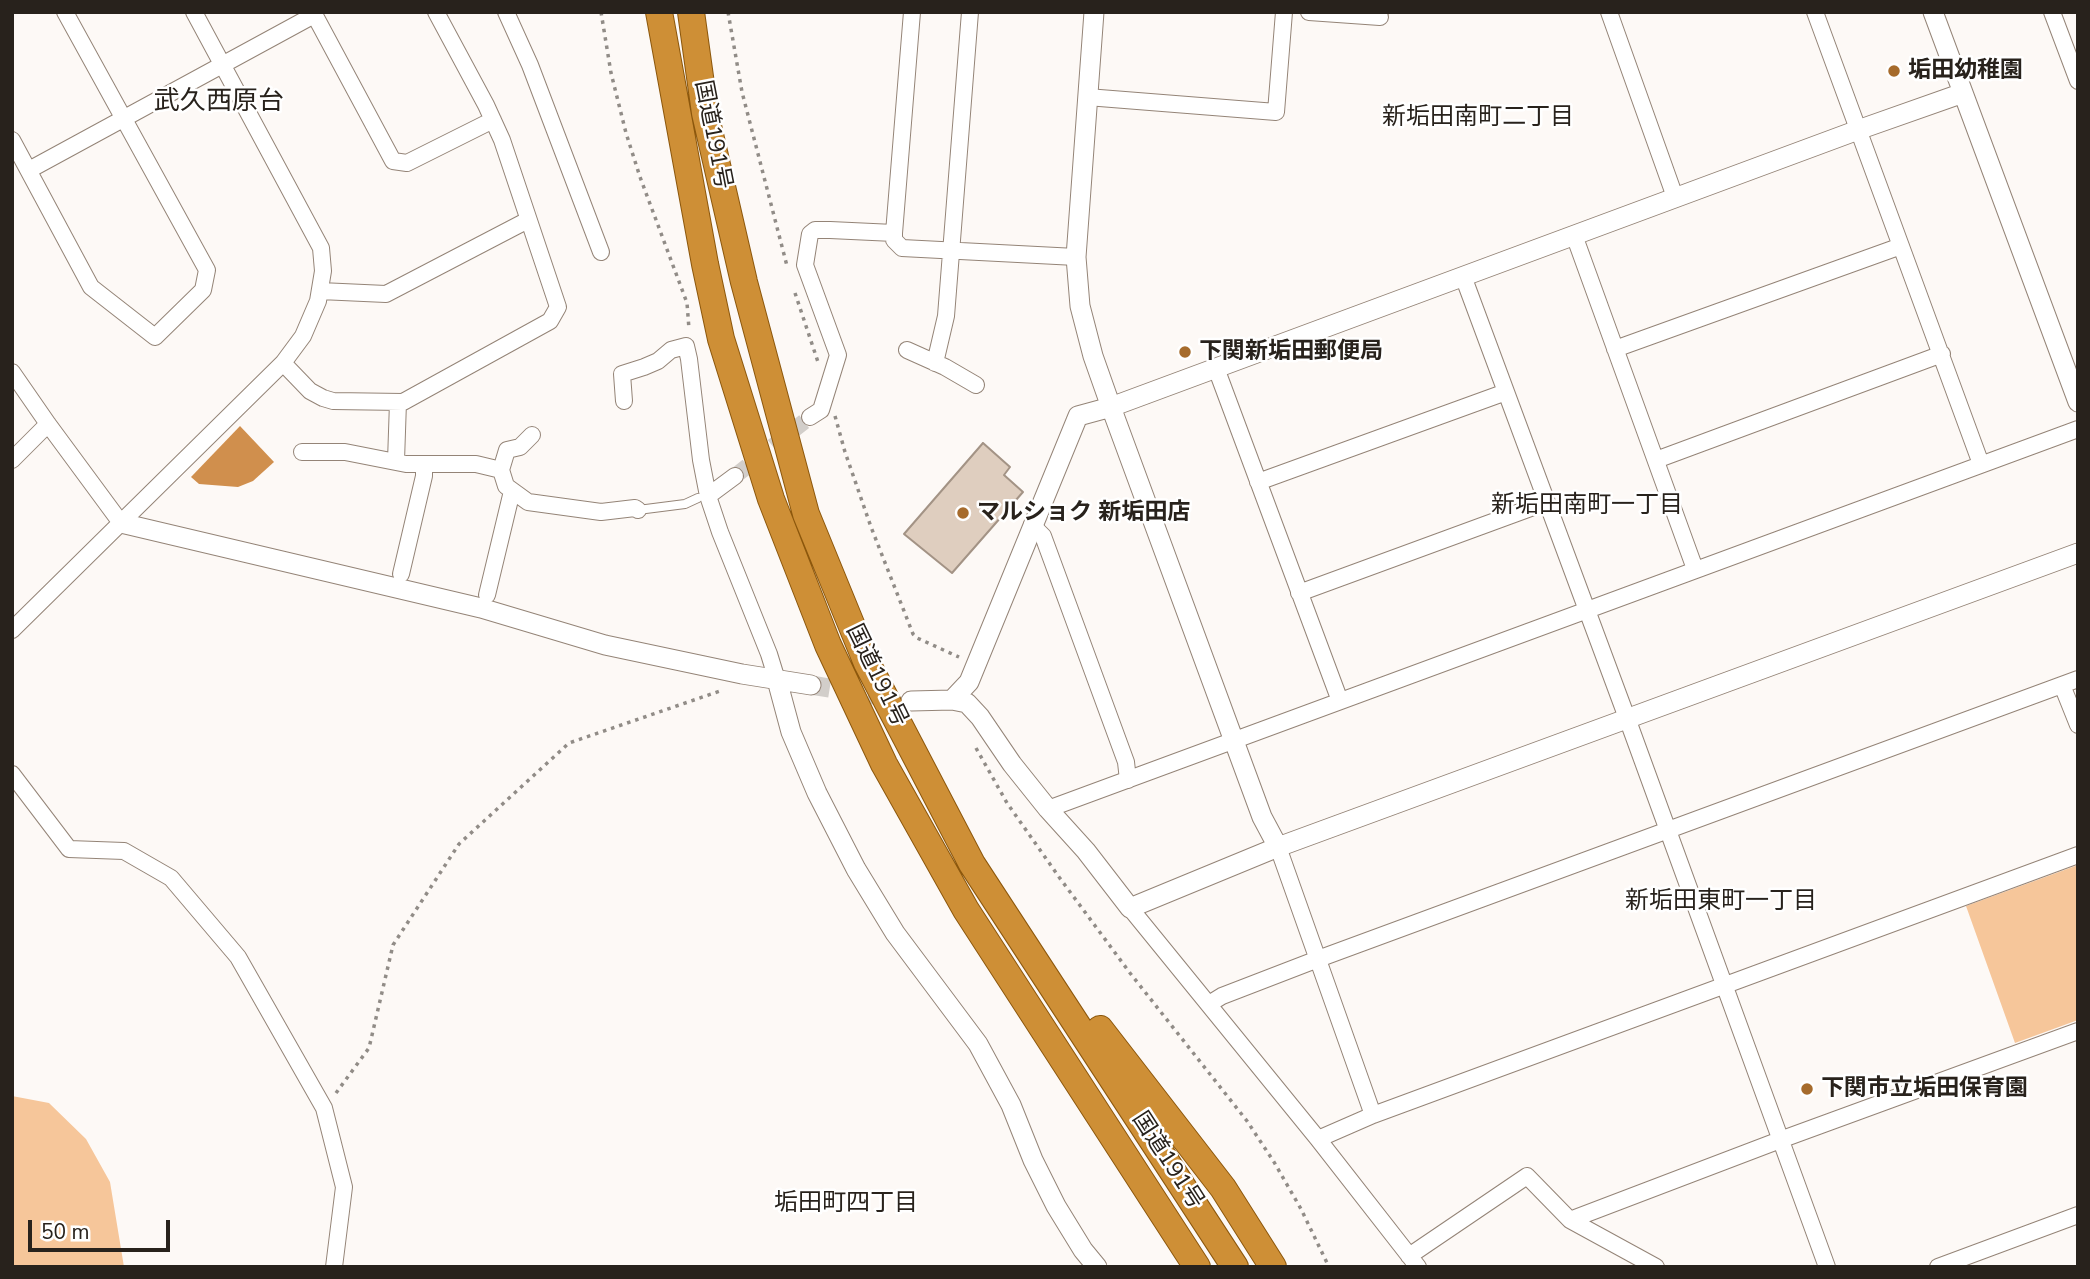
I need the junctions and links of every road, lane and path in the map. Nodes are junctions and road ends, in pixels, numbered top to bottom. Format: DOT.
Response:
graph roads {
  1 [pos="65,12"];
  2 [pos="194,12"];
  3 [pos="436,12"];
  4 [pos="506,12"];
  5 [pos="601,12"];
  6 [pos="644,12"];
  7 [pos="659,12"];
  8 [pos="691,12"];
  9 [pos="708,12"];
  10 [pos="728,12"];
  11 [pos="912,12"];
  12 [pos="970,12"];
  13 [pos="1094,12"];
  14 [pos="1284,12"];
  15 [pos="1310,12"];
  16 [pos="1609,12"];
  17 [pos="1815,12"];
  18 [pos="1933,12"];
  19 [pos="2052,12"];
  20 [pos="314,14"];
  21 [pos="1380,17"];
  22 [pos="223,64"];
  23 [pos="698,64"];
  24 [pos="2078,81"];
  25 [pos="1963,93"];
  26 [pos="1087,97"];
  27 [pos="124,118"];
  28 [pos="493,120"];
  29 [pos="1858,130"];
  30 [pos="12,140"];
  31 [pos="29,170"];
  32 [pos="1675,197"];
  33 [pos="528,220"];
  34 [pos="894,233"];
  35 [pos="1574,235"];
  36 [pos="1901,246"];
  37 [pos="601,251"];
  38 [pos="952,251"];
  39 [pos="1076,257"];
  40 [pos="705,264"];
  41 [pos="788,268"];
  42 [pos="1463,276"];
  43 [pos="320,291"];
  44 [pos="795,293"];
  45 [pos="689,334"];
  46 [pos="1615,349"];
  47 [pos="907,351"];
  48 [pos="1942,354"];
  49 [pos="283,363"];
  50 [pos="936,363"];
  51 [pos="1216,368"];
  52 [pos="12,372"];
  53 [pos="976,385"];
  54 [pos="827,386"];
  55 [pos="1506,392"];
  56 [pos="624,401"];
  57 [pos="398,402"];
  58 [pos="2078,402"];
  59 [pos="1111,407"];
  60 [pos="810,417"];
  61 [pos="48,424"];
  62 [pos="2078,429"];
  63 [pos="532,435"];
  64 [pos="302,452"];
  65 [pos="12,460"];
  66 [pos="1656,460"];
  67 [pos="396,461"];
  68 [pos="1981,464"];
  69 [pos="424,470"];
  70 [pos="501,470"];
  71 [pos="735,476"];
  72 [pos="1258,482"];
  73 [pos="512,491"];
  74 [pos="703,497"];
  75 [pos="1547,502"];
  76 [pos="638,510"];
  77 [pos="121,523"];
  78 [pos="1032,525"];
  79 [pos="2078,553"];
  80 [pos="1695,569"];
  81 [pos="401,574"];
  82 [pos="1299,593"];
  83 [pos="487,595"];
  84 [pos="1587,611"];
  85 [pos="12,630"];
  86 [pos="962,659"];
  87 [pos="742,674"];
  88 [pos="777,680"];
  89 [pos="2070,682"];
  90 [pos="811,685"];
  91 [pos="952,700"];
  92 [pos="911,701"];
  93 [pos="1340,701"];
  94 [pos="1627,718"];
  95 [pos="2078,725"];
  96 [pos="1234,740"];
  97 [pos="973,743"];
  98 [pos="12,774"];
  99 [pos="1128,780"];
  100 [pos="1048,809"];
  101 [pos="1668,829"];
  102 [pos="1278,847"];
  103 [pos="2078,855"];
  104 [pos="972,864"];
  105 [pos="1130,908"];
  106 [pos="1318,960"];
  107 [pos="1724,986"];
  108 [pos="1209,1004"];
  109 [pos="2078,1031"];
  110 [pos="1074,1078"];
  111 [pos="324,1108"];
  112 [pos="1373,1115"];
  113 [pos="1318,1139"];
  114 [pos="1780,1140"];
  115 [pos="2078,1215"];
  116 [pos="1570,1220"];
  117 [pos="1414,1261"];
  118 [pos="334,1267"];
  119 [pos="1097,1267"];
  120 [pos="1178,1267"];
  121 [pos="1197,1267"];
  122 [pos="1235,1267"];
  123 [pos="1273,1267"];
  124 [pos="1329,1267"];
  125 [pos="1656,1267"];
  126 [pos="1828,1267"];
  127 [pos="1938,1267"];
  1 -- 27 [label="street"];
  2 -- 22 [label="street"];
  3 -- 28 [label="street"];
  4 -- 37 [label="street"];
  5 -- 45 [label="path"];
  6 -- 40 [label="highway"];
  7 -- 40 [label="highway, 国道191号"];
  8 -- 23 [label="highway, 国道191号"];
  9 -- 23 [label="highway"];
  10 -- 41 [label="path"];
  11 -- 34 [label="street"];
  12 -- 38 [label="street"];
  13 -- 26 [label="street"];
  14 -- 26 [label="street"];
  15 -- 21 [label="street"];
  16 -- 32 [label="street"];
  17 -- 29 [label="street"];
  18 -- 25 [label="street"];
  19 -- 24 [label="street"];
  20 -- 22 [label="street"];
  20 -- 28 [label="street"];
  22 -- 27 [label="street"];
  22 -- 43 [label="street"];
  23 -- 104 [label="highway, 国道191号"];
  25 -- 29 [label="street"];
  25 -- 58 [label="street"];
  26 -- 39 [label="street"];
  27 -- 31 [label="street"];
  27 -- 31 [label="street"];
  28 -- 33 [label="street"];
  29 -- 32 [label="street"];
  29 -- 36 [label="street"];
  30 -- 31 [label="street"];
  32 -- 35 [label="street"];
  33 -- 43 [label="street"];
  33 -- 57 [label="street"];
  34 -- 38 [label="street"];
  34 -- 54 [label="street"];
  35 -- 42 [label="street"];
  35 -- 46 [label="street"];
  36 -- 46 [label="street"];
  36 -- 48 [label="street"];
  38 -- 39 [label="street"];
  38 -- 50 [label="street"];
  39 -- 59 [label="street"];
  40 -- 110 [label="highway, 国道191号"];
  42 -- 51 [label="street"];
  42 -- 55 [label="street"];
  43 -- 49 [label="street"];
  44 -- 54 [label="path"];
  46 -- 66 [label="street"];
  47 -- 50 [label="street"];
  48 -- 66 [label="street"];
  48 -- 68 [label="street"];
  49 -- 57 [label="street"];
  49 -- 77 [label="street"];
  50 -- 53 [label="street"];
  51 -- 59 [label="street"];
  51 -- 72 [label="street"];
  52 -- 61 [label="street"];
  54 -- 60 [label="street"];
  54 -- 86 [label="path"];
  55 -- 72 [label="street"];
  55 -- 75 [label="street"];
  56 -- 74 [label="street"];
  57 -- 67 [label="street"];
  59 -- 78 [label="street"];
  59 -- 96 [label="street"];
  61 -- 65 [label="street"];
  61 -- 77 [label="street"];
  62 -- 68 [label="street"];
  63 -- 70 [label="street"];
  64 -- 67 [label="street"];
  66 -- 80 [label="street"];
  67 -- 69 [label="street"];
  68 -- 80 [label="street"];
  69 -- 70 [label="street"];
  69 -- 81 [label="street"];
  70 -- 73 [label="street"];
  71 -- 74 [label="street"];
  72 -- 82 [label="street"];
  73 -- 76 [label="street"];
  73 -- 83 [label="street"];
  74 -- 76 [label="lane"];
  74 -- 88 [label="street"];
  75 -- 82 [label="street"];
  75 -- 84 [label="street"];
  77 -- 85 [label="street"];
  77 -- 87 [label="street"];
  78 -- 91 [label="street"];
  78 -- 99 [label="street"];
  79 -- 94 [label="street"];
  80 -- 84 [label="street"];
  82 -- 93 [label="street"];
  84 -- 93 [label="street"];
  84 -- 94 [label="street"];
  87 -- 88 [label="street"];
  87 -- 111 [label="path"];
  88 -- 90 [label="street"];
  88 -- 119 [label="street"];
  89 -- 95 [label="street"];
  89 -- 101 [label="street"];
  91 -- 92 [label="street"];
  91 -- 100 [label="street"];
  93 -- 96 [label="street"];
  94 -- 101 [label="street"];
  94 -- 102 [label="street"];
  96 -- 99 [label="street"];
  96 -- 102 [label="street"];
  97 -- 124 [label="path"];
  98 -- 111 [label="street"];
  99 -- 100 [label="street"];
  100 -- 105 [label="street"];
  101 -- 106 [label="street"];
  101 -- 107 [label="street"];
  102 -- 105 [label="street"];
  102 -- 106 [label="street"];
  103 -- 107 [label="street"];
  104 -- 122 [label="highway, 国道191号"];
  104 -- 123 [label="highway"];
  105 -- 108 [label="street"];
  106 -- 108 [label="street"];
  106 -- 112 [label="street"];
  107 -- 112 [label="street"];
  107 -- 114 [label="street"];
  108 -- 113 [label="street"];
  109 -- 114 [label="street"];
  110 -- 120 [label="highway"];
  110 -- 121 [label="highway, 国道191号"];
  111 -- 118 [label="street"];
  112 -- 113 [label="street"];
  113 -- 117 [label="street"];
  114 -- 116 [label="street"];
  114 -- 126 [label="street"];
  115 -- 127 [label="street"];
  116 -- 117 [label="street"];
  116 -- 125 [label="street"];
}
